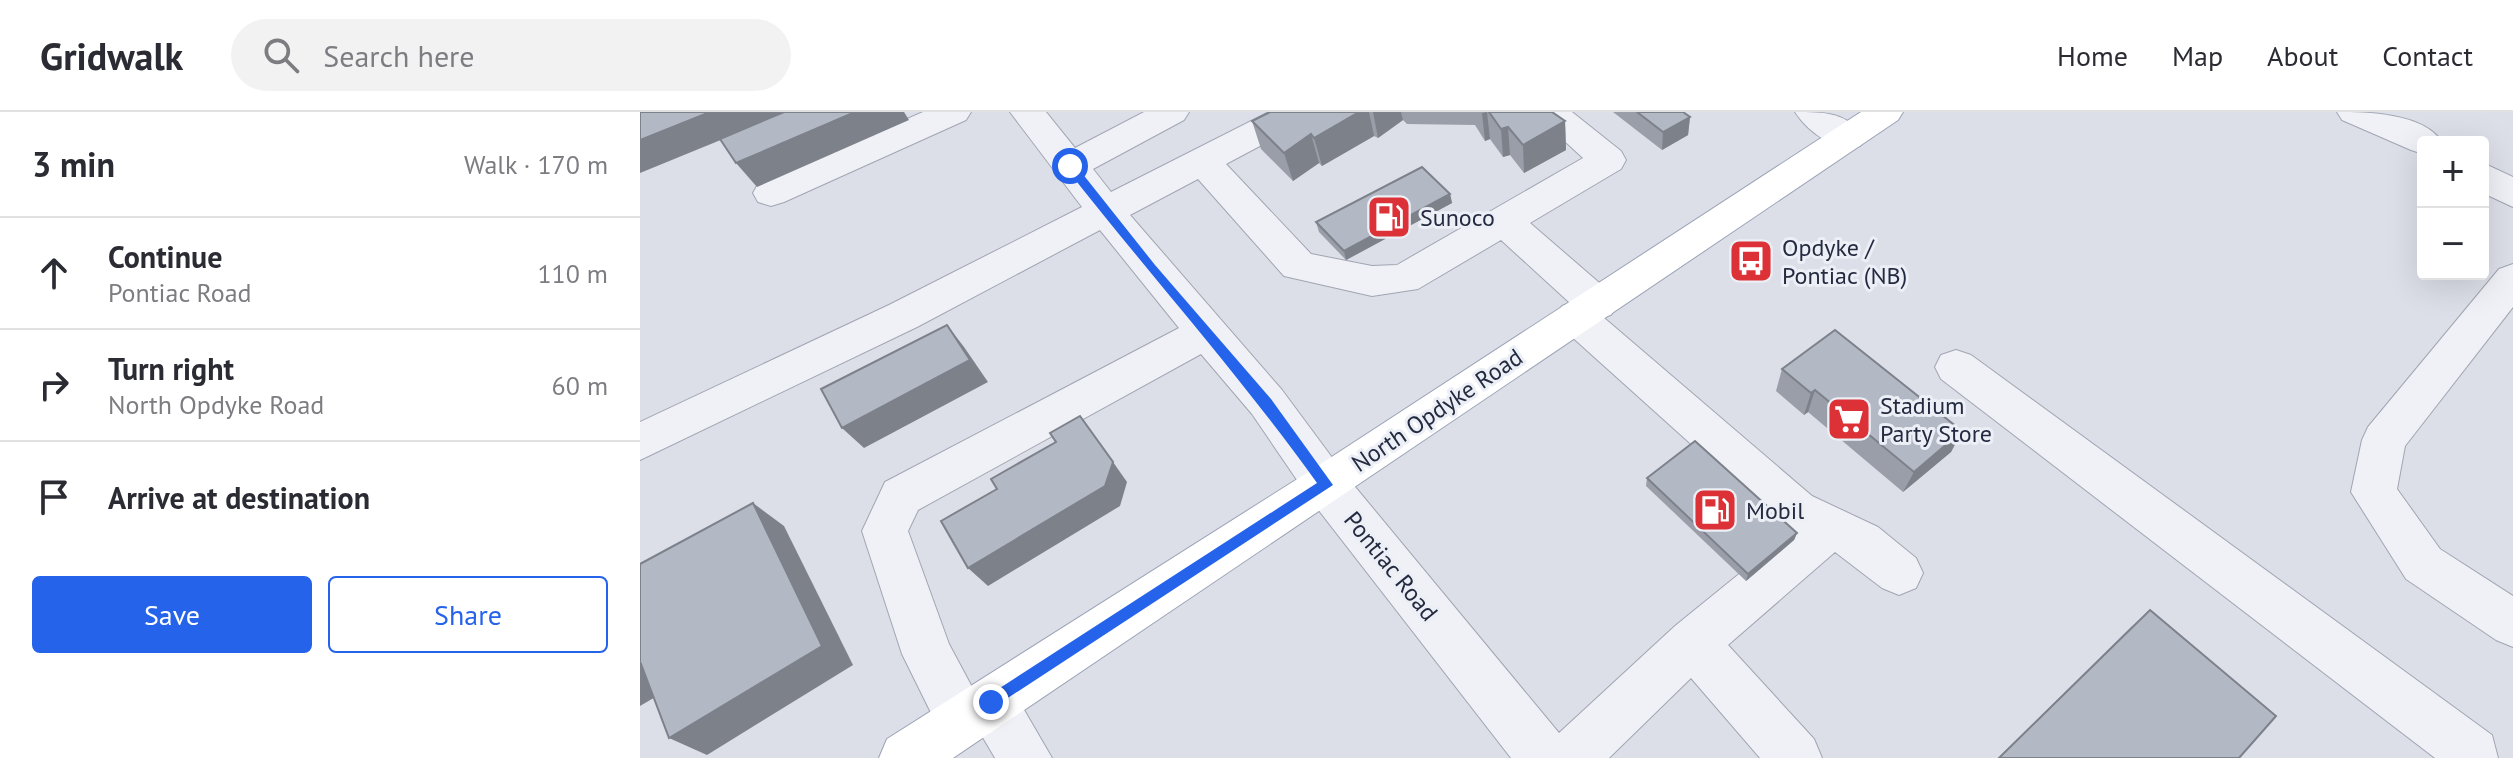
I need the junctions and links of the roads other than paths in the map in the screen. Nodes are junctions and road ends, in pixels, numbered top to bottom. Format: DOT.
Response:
graph roads {
  1 [pos="954,112"];
  2 [pos="1027,112"];
  3 [pos="1172,112"];
  4 [pos="1297,112"];
  5 [pos="1550,112"];
  6 [pos="1812,112"];
  7 [pos="1886,112"];
  8 [pos="2354,112"];
  9 [pos="2392,112"];
  10 [pos="2418,136"];
  11 [pos="1847,138"];
  12 [pos="2417,139"];
  13 [pos="1204,163"];
  14 [pos="1070,166"];
  15 [pos="2489,180"];
  16 [pos="771,193"];
  17 [pos="2513,194"];
  18 [pos="1107,213"];
  19 [pos="1504,221"];
  20 [pos="2513,279"];
  21 [pos="1586,310"];
  22 [pos="1206,332"];
  23 [pos="1956,367"];
  24 [pos="739,394"];
  25 [pos="640,442"];
  26 [pos="640,476"];
  27 [pos="1326,485"];
  28 [pos="1831,527"];
  29 [pos="1899,573"];
  30 [pos="2513,624"];
  31 [pos="1693,643"];
  32 [pos="977,712"];
  33 [pos="2474,757"];
  34 [pos="906,758"];
  35 [pos="1025,758"];
  36 [pos="1545,758"];
  37 [pos="1571,758"];
  38 [pos="1795,758"];
  1 -- 16 [label="street"];
  2 -- 14 [label="street, Pontiac Road"];
  3 -- 14 [label="street"];
  4 -- 13 [label="street"];
  5 -- 19 [label="street"];
  6 -- 11 [label="street"];
  7 -- 11 [label="main road, North Opdyke Road"];
  8 -- 12 [label="street"];
  9 -- 10 [label="street"];
  11 -- 21 [label="main road, North Opdyke Road"];
  13 -- 18 [label="street"];
  13 -- 19 [label="street"];
  14 -- 18 [label="street, Pontiac Road"];
  15 -- 17 [label="street"];
  18 -- 22 [label="street, Pontiac Road"];
  18 -- 24 [label="street"];
  19 -- 21 [label="street"];
  20 -- 30 [label="street"];
  21 -- 27 [label="main road, North Opdyke Road"];
  21 -- 28 [label="street"];
  22 -- 27 [label="street, Pontiac Road"];
  22 -- 32 [label="street"];
  23 -- 33 [label="street"];
  24 -- 25 [label="street"];
  24 -- 26 [label="street"];
  27 -- 32 [label="main road, North Opdyke Road"];
  27 -- 36 [label="street, Pontiac Road"];
  28 -- 29 [label="street"];
  28 -- 31 [label="street"];
  31 -- 37 [label="street"];
  31 -- 38 [label="street"];
  32 -- 34 [label="main road, North Opdyke Road"];
  32 -- 35 [label="street"];
}
